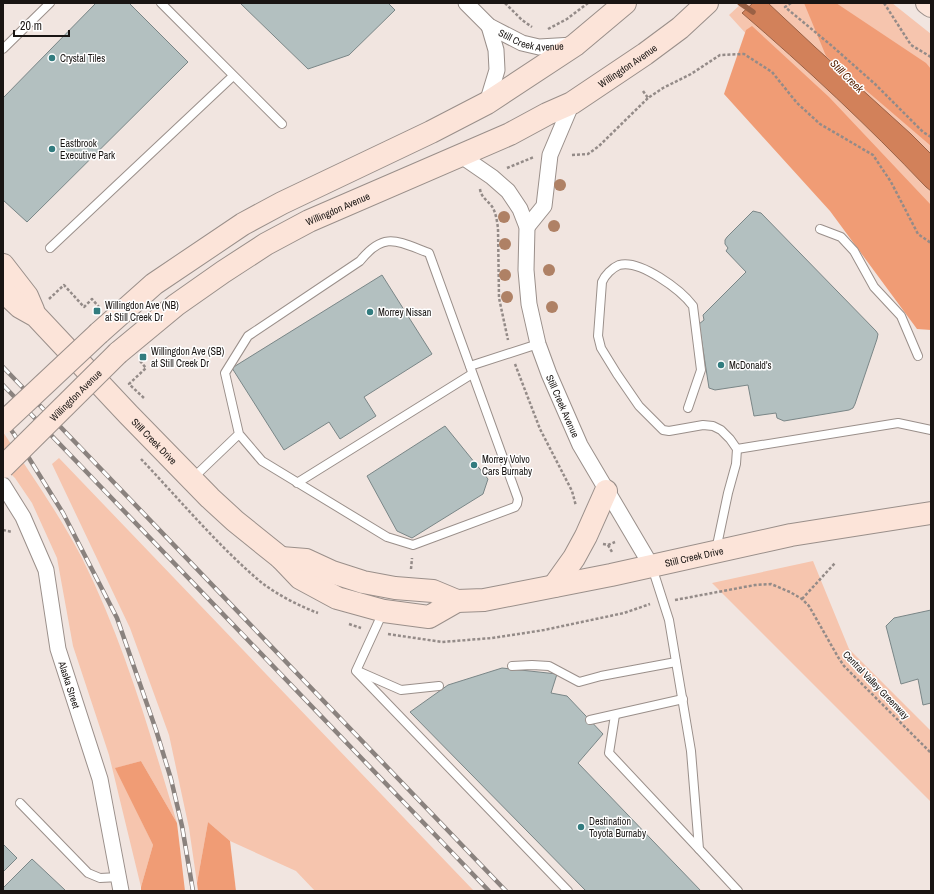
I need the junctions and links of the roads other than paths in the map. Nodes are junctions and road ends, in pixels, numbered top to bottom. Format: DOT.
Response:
graph roads {
  1 [pos="50,3"];
  2 [pos="161,3"];
  3 [pos="466,3"];
  4 [pos="625,3"];
  5 [pos="706,3"];
  6 [pos="927,3"];
  7 [pos="931,6"];
  8 [pos="489,26"];
  9 [pos="575,45"];
  10 [pos="3,49"];
  11 [pos="233,76"];
  12 [pos="572,103"];
  13 [pos="487,104"];
  14 [pos="282,124"];
  15 [pos="460,155"];
  16 [pos="527,227"];
  17 [pos="820,229"];
  18 [pos="50,248"];
  19 [pos="3,265"];
  20 [pos="3,291"];
  21 [pos="42,308"];
  22 [pos="538,344"];
  23 [pos="918,356"];
  24 [pos="471,370"];
  25 [pos="688,408"];
  26 [pos="3,423"];
  27 [pos="931,430"];
  28 [pos="240,434"];
  29 [pos="737,449"];
  30 [pos="3,467"];
  31 [pos="192,479"];
  32 [pos="297,483"];
  33 [pos="3,484"];
  34 [pos="606,491"];
  35 [pos="931,513"];
  36 [pos="716,552"];
  37 [pos="281,558"];
  38 [pos="652,567"];
  39 [pos="554,586"];
  40 [pos="457,601"];
  41 [pos="384,611"];
  42 [pos="676,662"];
  43 [pos="512,666"];
  44 [pos="356,671"];
  45 [pos="439,686"];
  46 [pos="683,699"];
  47 [pos="615,715"];
  48 [pos="590,720"];
  49 [pos="20,803"];
  50 [pos="699,849"];
  51 [pos="120,884"];
  52 [pos="568,891"];
  53 [pos="738,891"];
  1 -- 10 [label="lane"];
  2 -- 11 [label="lane"];
  3 -- 8 [label="street, Still Creek Avenue"];
  4 -- 9 [label="main road"];
  5 -- 12 [label="main road, Willingdon Avenue"];
  6 -- 7 [label="main road"];
  8 -- 9 [label="street, Still Creek Avenue"];
  8 -- 13 [label="street, Still Creek Avenue"];
  9 -- 13 [label="main road"];
  11 -- 14 [label="lane"];
  11 -- 18 [label="lane"];
  12 -- 15 [label="main road, Willingdon Avenue"];
  12 -- 16 [label="street"];
  13 -- 26 [label="main road, bridge"];
  15 -- 16 [label="street, Still Creek Avenue"];
  15 -- 30 [label="main road, Willingdon Avenue, bridge"];
  16 -- 22 [label="street, Still Creek Avenue"];
  17 -- 23 [label="lane"];
  19 -- 21 [label="main road, Still Creek Drive"];
  20 -- 21 [label="main road, Still Creek Drive"];
  21 -- 31 [label="main road, Still Creek Drive"];
  22 -- 24 [label="lane"];
  22 -- 34 [label="street, Still Creek Avenue"];
  24 -- 28 [label="lane"];
  24 -- 32 [label="lane"];
  24 -- 32 [label="lane"];
  25 -- 29 [label="lane"];
  27 -- 29 [label="lane"];
  28 -- 31 [label="lane"];
  28 -- 32 [label="lane"];
  29 -- 36 [label="lane"];
  31 -- 37 [label="main road, Still Creek Drive"];
  33 -- 51 [label="street, Alaska Street"];
  34 -- 38 [label="street, Still Creek Avenue"];
  34 -- 39 [label="main road"];
  35 -- 36 [label="main road, Still Creek Drive"];
  36 -- 38 [label="main road, Still Creek Drive"];
  37 -- 40 [label="main road, Still Creek Drive"];
  37 -- 41 [label="main road, Still Creek Drive"];
  38 -- 39 [label="main road, Still Creek Drive"];
  38 -- 42 [label="lane"];
  39 -- 40 [label="main road, Still Creek Drive"];
  40 -- 41 [label="main road, Still Creek Drive"];
  41 -- 44 [label="lane"];
  42 -- 43 [label="lane"];
  42 -- 46 [label="lane"];
  44 -- 45 [label="lane"];
  44 -- 52 [label="lane"];
  46 -- 47 [label="lane"];
  46 -- 50 [label="lane"];
  47 -- 48 [label="lane"];
  47 -- 50 [label="lane"];
  49 -- 51 [label="lane"];
  50 -- 53 [label="lane"];
}
